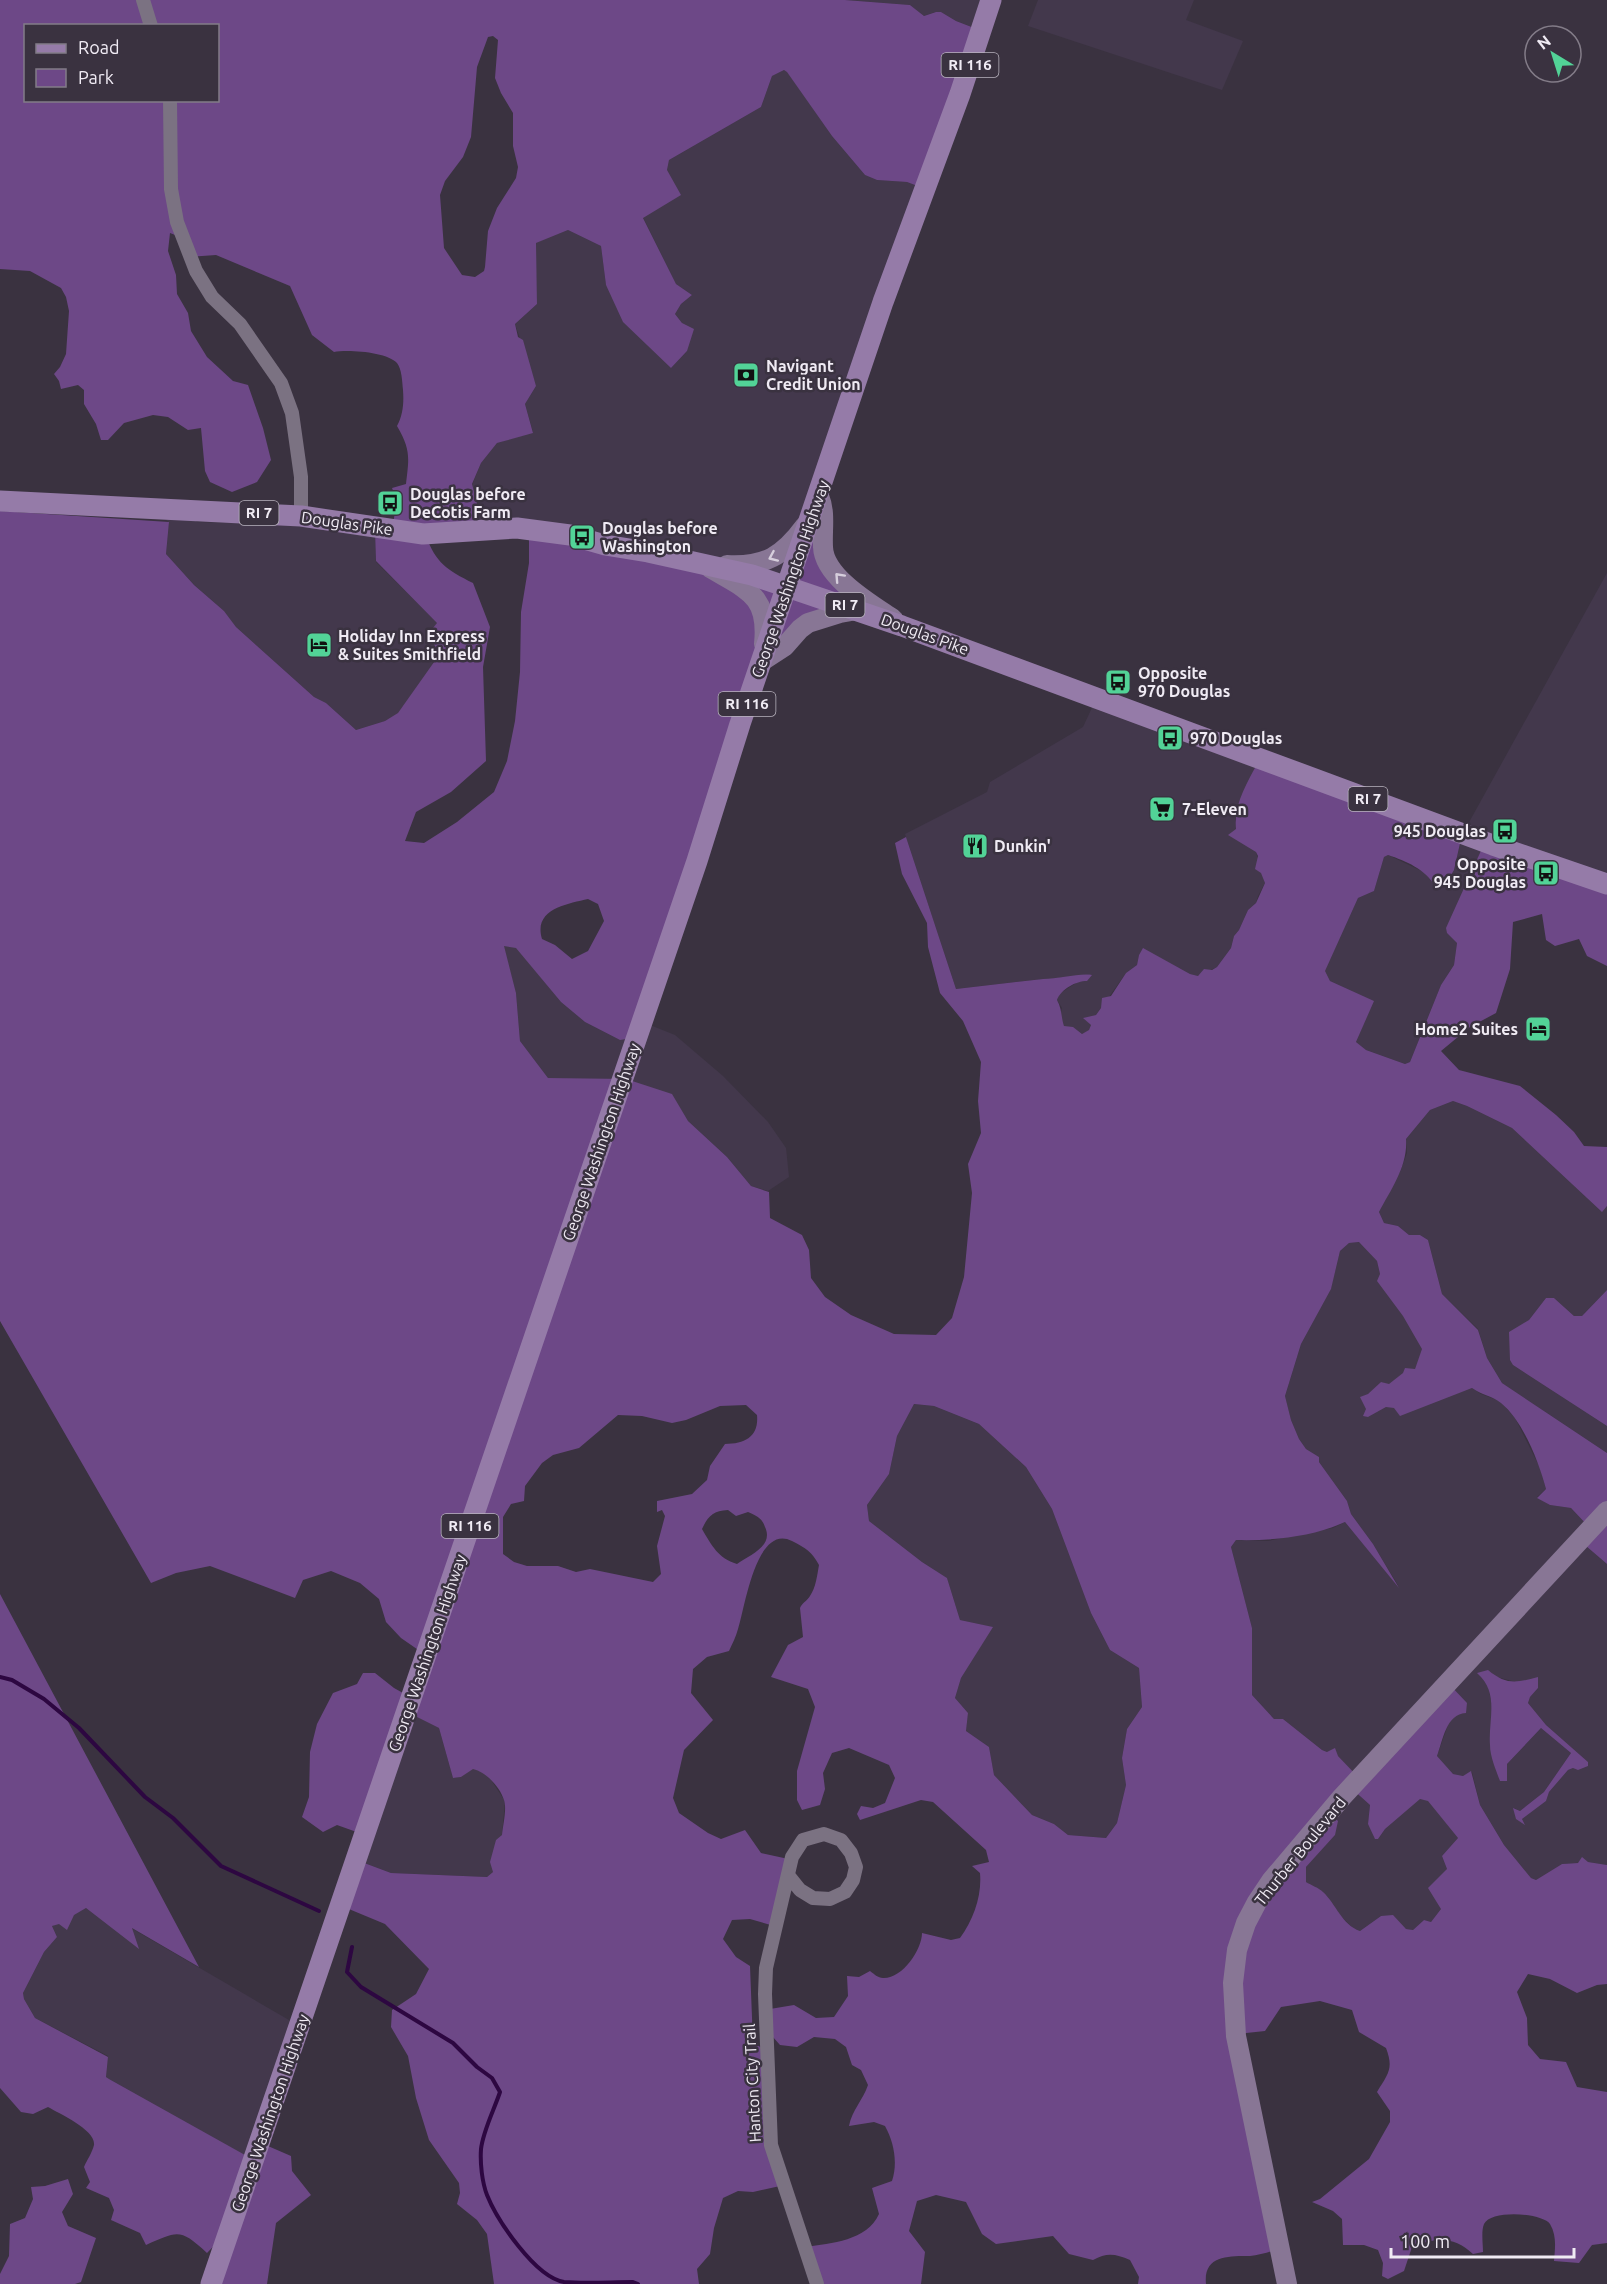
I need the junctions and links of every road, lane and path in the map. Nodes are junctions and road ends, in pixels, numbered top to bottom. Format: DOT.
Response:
graph roads {
  1 [pos="143,0"];
  2 [pos="991,0"];
  3 [pos="151,24"];
  4 [pos="170,102"];
  5 [pos="819,496"];
  6 [pos="0,501"];
  7 [pos="301,516"];
  8 [pos="703,563"];
  9 [pos="788,586"];
  10 [pos="857,610"];
  11 [pos="902,626"];
  12 [pos="762,661"];
  13 [pos="1607,884"];
  14 [pos="1607,1511"];
  15 [pos="788,1875"];
  16 [pos="212,2284"];
  17 [pos="817,2284"];
  18 [pos="1287,2284"];
  1 -- 3 [label="street"];
  2 -- 5 [label="main road, George Washington Highway / RI 116"];
  4 -- 7 [label="street"];
  5 -- 8 [label="street, one-way"];
  5 -- 9 [label="main road, George Washington Highway / RI 116"];
  11 -- 5 [label="street, one-way"];
  6 -- 7 [label="main road, Douglas Pike / RI 7"];
  7 -- 8 [label="main road, Douglas Pike / RI 7"];
  8 -- 9 [label="main road, Douglas Pike / RI 7"];
  8 -- 12 [label="street"];
  9 -- 10 [label="main road, Douglas Pike / RI 7"];
  9 -- 12 [label="main road, George Washington Highway / RI 116"];
  10 -- 11 [label="main road, Douglas Pike / RI 7"];
  10 -- 12 [label="street"];
  11 -- 13 [label="main road, Douglas Pike / RI 7"];
  12 -- 16 [label="main road, George Washington Highway / RI 116"];
  14 -- 18 [label="street, Thurber Boulevard"];
  15 -- 15 [label="street"];
  15 -- 17 [label="street, Hanton City Trail"];
}
